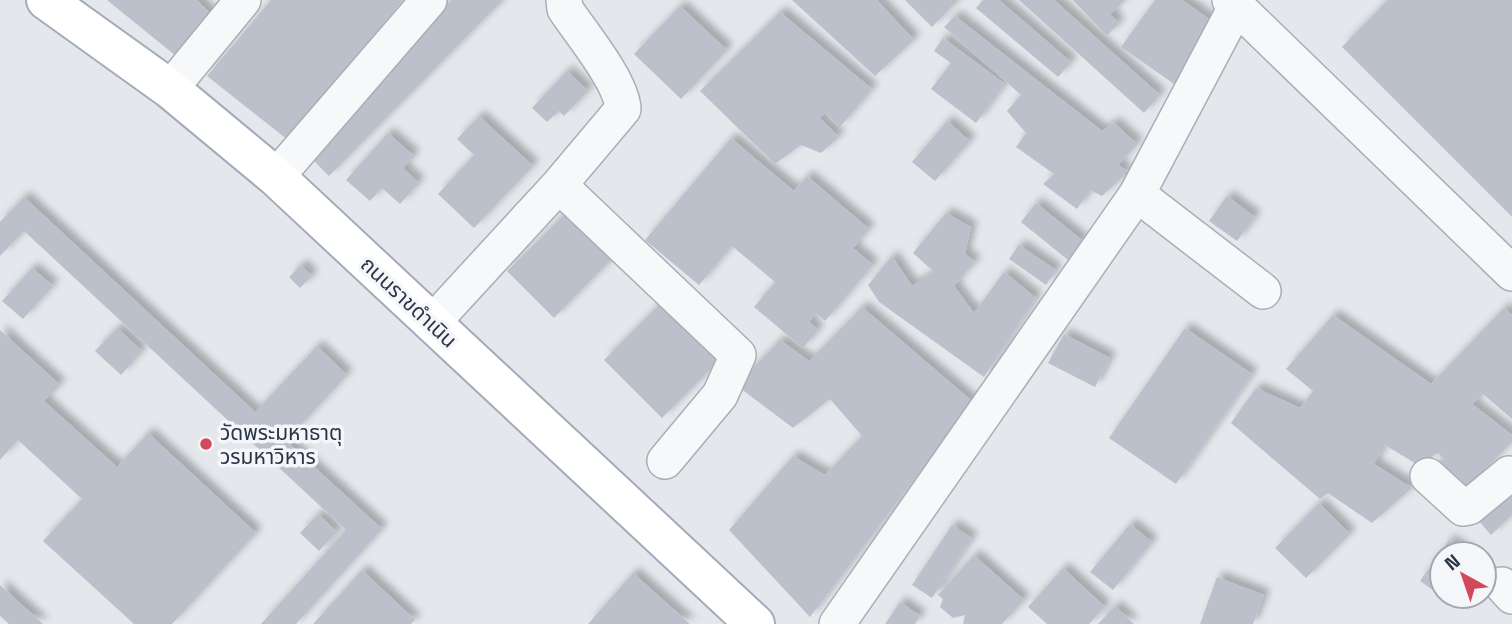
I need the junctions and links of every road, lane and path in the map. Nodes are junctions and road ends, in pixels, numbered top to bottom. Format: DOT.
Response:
graph roads {
  1 [pos="46,0"];
  2 [pos="243,0"];
  3 [pos="429,0"];
  4 [pos="564,0"];
  5 [pos="1233,3"];
  6 [pos="170,89"];
  7 [pos="276,177"];
  8 [pos="559,186"];
  9 [pos="1136,194"];
  10 [pos="1512,273"];
  11 [pos="1263,291"];
  12 [pos="432,323"];
  13 [pos="665,461"];
  14 [pos="1428,476"];
  15 [pos="1512,476"];
  16 [pos="755,624"];
  17 [pos="837,624"];
  1 -- 6 [label="main road, ถนนราขดำเนิน"];
  2 -- 6 [label="street"];
  3 -- 7 [label="street"];
  4 -- 8 [label="street"];
  5 -- 9 [label="street"];
  5 -- 10 [label="street"];
  6 -- 7 [label="main road, ถนนราขดำเนิน"];
  7 -- 12 [label="main road, ถนนราขดำเนิน"];
  8 -- 12 [label="street"];
  8 -- 13 [label="street"];
  9 -- 11 [label="street"];
  9 -- 17 [label="street"];
  12 -- 16 [label="main road, ถนนราขดำเนิน"];
  14 -- 15 [label="street"];
}
